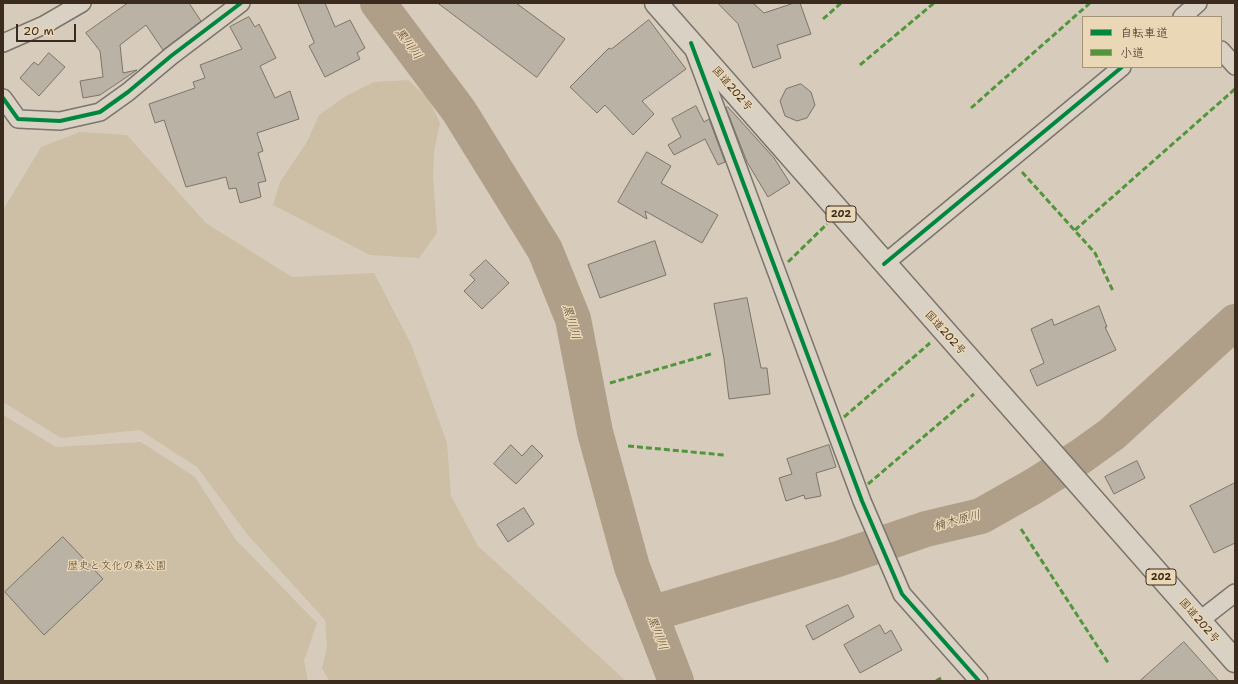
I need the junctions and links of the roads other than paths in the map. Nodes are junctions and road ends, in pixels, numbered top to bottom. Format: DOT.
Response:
graph roads {
  1 [pos="82,3"];
  2 [pos="241,3"];
  3 [pos="656,3"];
  4 [pos="3,43"];
  5 [pos="691,43"];
  6 [pos="1222,51"];
  7 [pos="1235,66"];
  8 [pos="1121,68"];
  9 [pos="3,98"];
  10 [pos="884,264"];
  11 [pos="1235,593"];
  12 [pos="1200,621"];
  13 [pos="1235,662"];
  14 [pos="979,681"];
  1 -- 4 [label="street"];
  2 -- 9 [label="street"];
  3 -- 5 [label="highway, 国道202号 / 202"];
  5 -- 10 [label="highway, 国道202号 / 202"];
  5 -- 14 [label="street"];
  6 -- 7 [label="street"];
  8 -- 10 [label="street"];
  10 -- 12 [label="highway, 国道202号 / 202"];
  11 -- 12 [label="street"];
  12 -- 13 [label="highway, 国道202号 / 202"];
}
